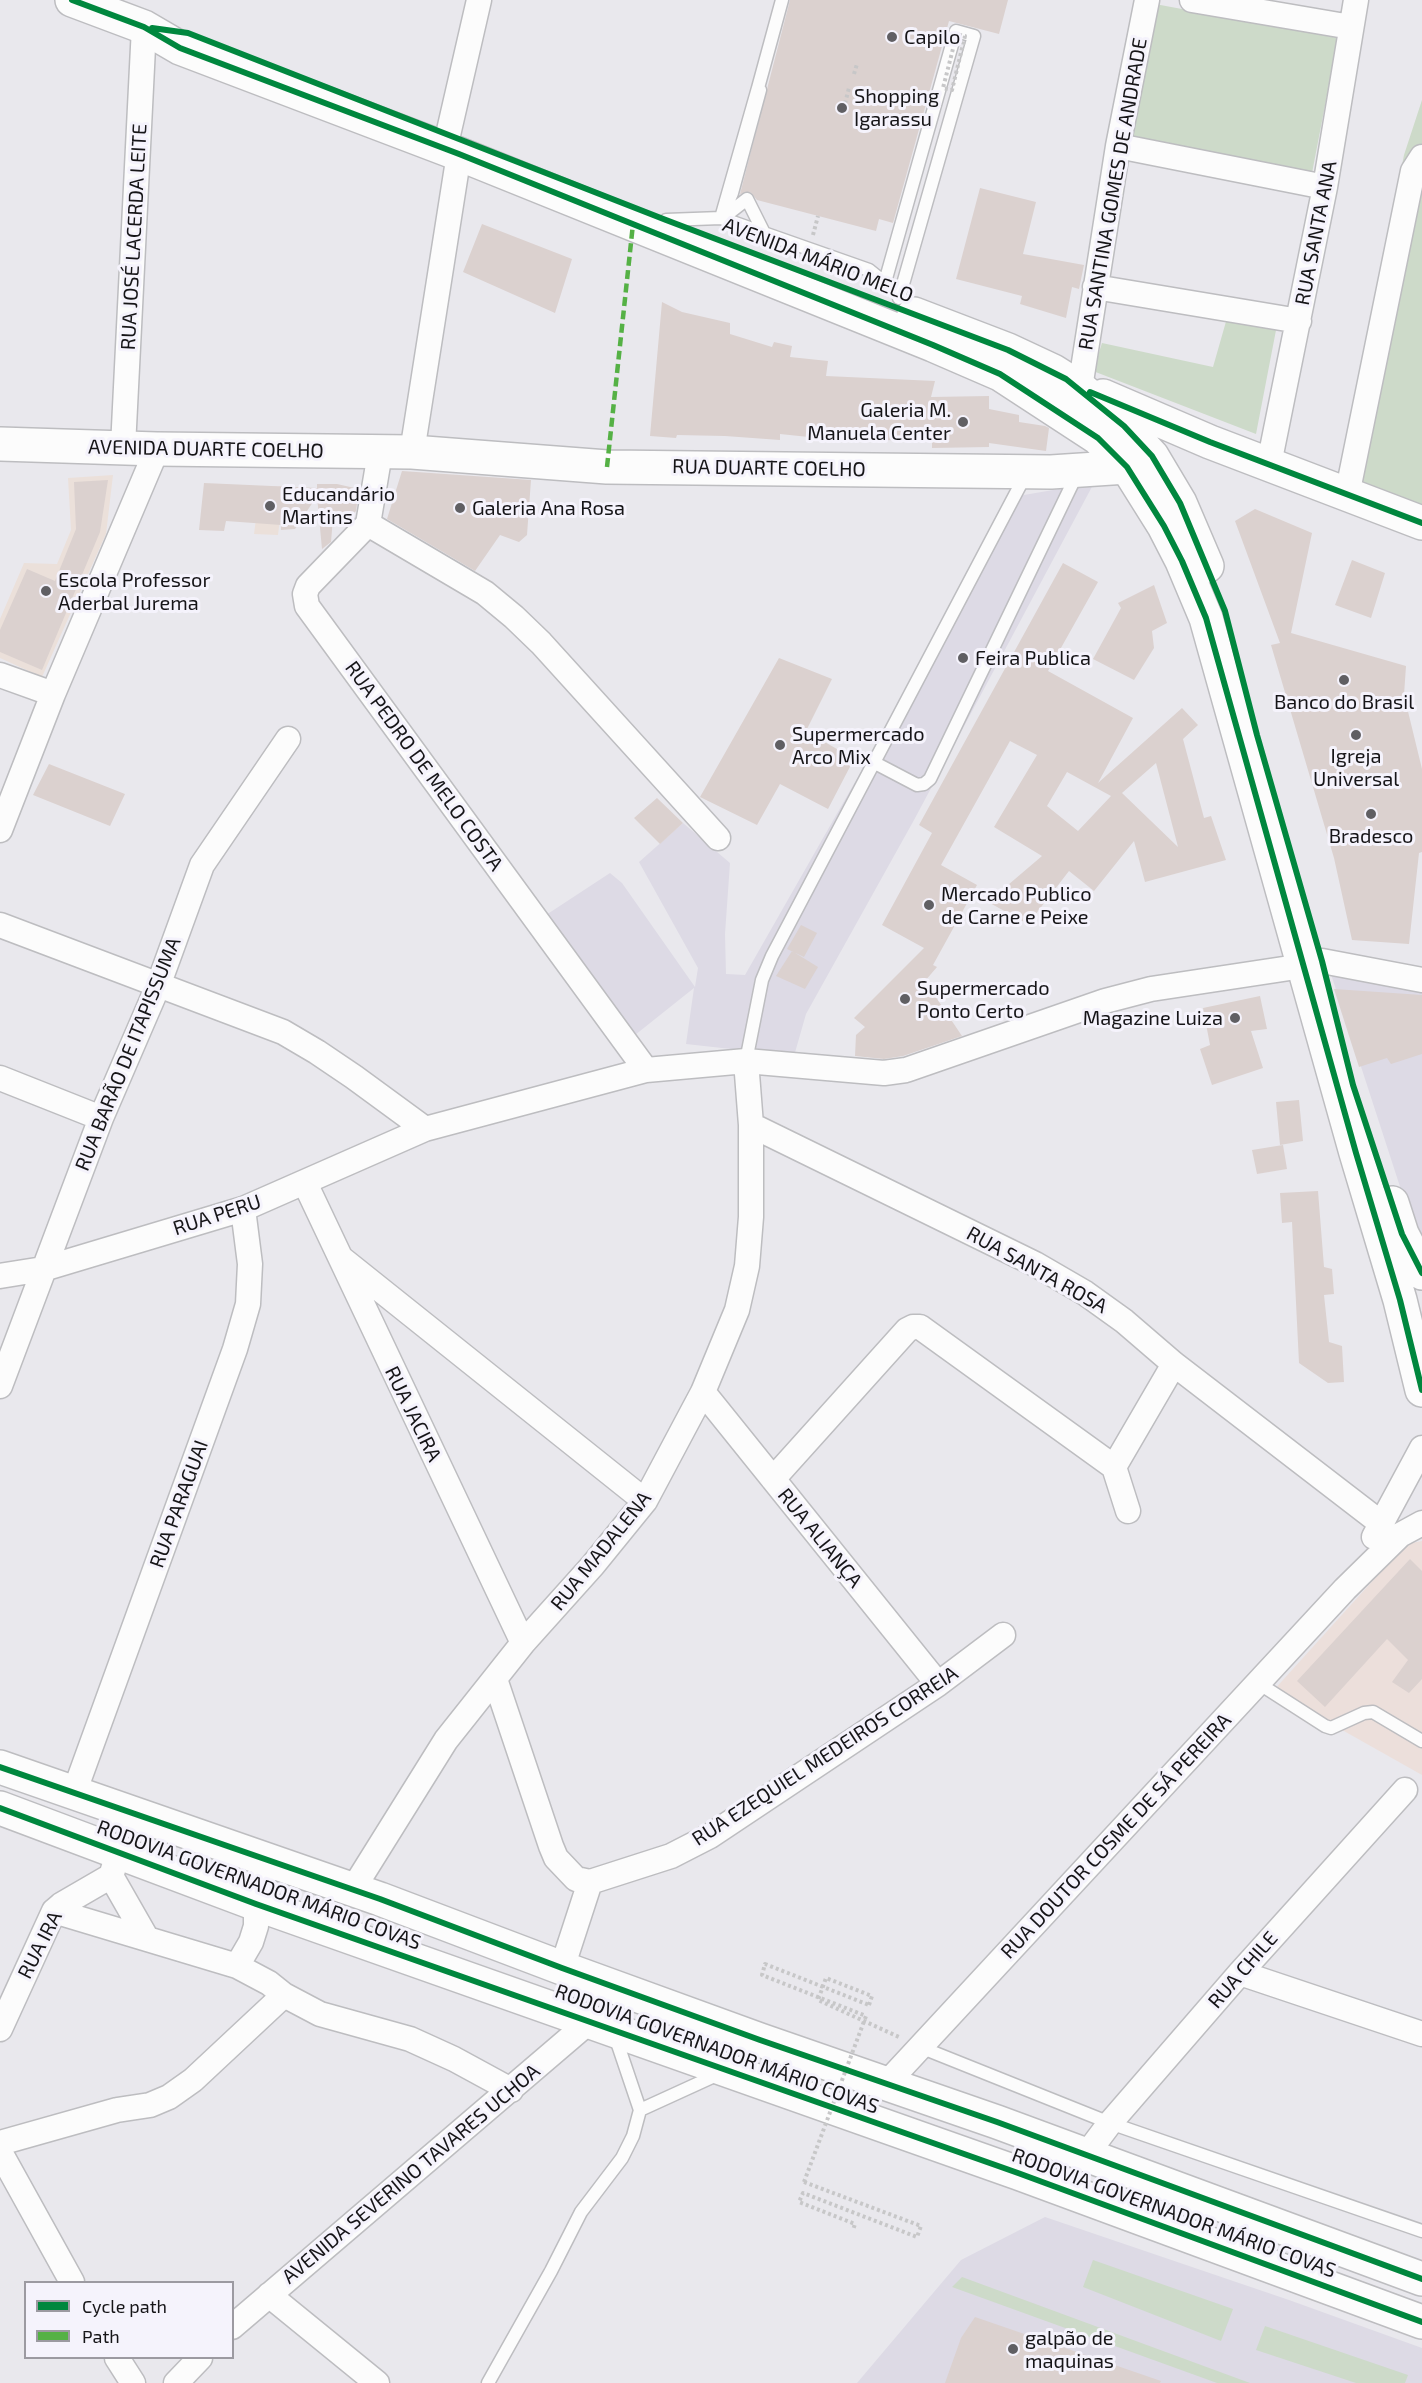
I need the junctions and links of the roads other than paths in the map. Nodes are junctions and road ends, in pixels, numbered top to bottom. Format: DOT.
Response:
graph roads {
  1 [pos="72,0"];
  2 [pos="479,0"];
  3 [pos="782,0"];
  4 [pos="1147,0"];
  5 [pos="1192,0"];
  6 [pos="1356,0"];
  7 [pos="144,27"];
  8 [pos="1351,27"];
  9 [pos="453,144"];
  10 [pos="1118,146"];
  11 [pos="1422,157"];
  12 [pos="1325,188"];
  13 [pos="721,218"];
  14 [pos="666,220"];
  15 [pos="764,233"];
  16 [pos="885,282"];
  17 [pos="1095,287"];
  18 [pos="905,305"];
  19 [pos="1299,321"];
  20 [pos="1080,388"];
  21 [pos="1210,441"];
  22 [pos="0,444"];
  23 [pos="123,447"];
  24 [pos="157,449"];
  25 [pos="396,453"];
  26 [pos="1139,462"];
  27 [pos="1269,464"];
  28 [pos="1080,470"];
  29 [pos="1027,472"];
  30 [pos="1347,495"];
  31 [pos="1422,523"];
  32 [pos="368,524"];
  33 [pos="0,675"];
  34 [pos="53,694"];
  35 [pos="288,739"];
  36 [pos="875,763"];
  37 [pos="0,830"];
  38 [pos="718,838"];
  39 [pos="0,925"];
  40 [pos="1312,963"];
  41 [pos="1422,980"];
  42 [pos="158,986"];
  43 [pos="746,1061"];
  44 [pos="646,1070"];
  45 [pos="0,1078"];
  46 [pos="101,1118"];
  47 [pos="751,1125"];
  48 [pos="425,1129"];
  49 [pos="305,1183"];
  50 [pos="243,1209"];
  51 [pos="338,1255"];
  52 [pos="44,1269"];
  53 [pos="1422,1272"];
  54 [pos="0,1276"];
  55 [pos="1174,1364"];
  56 [pos="0,1386"];
  57 [pos="1422,1390"];
  58 [pos="703,1392"];
  59 [pos="1422,1448"];
  60 [pos="1114,1467"];
  61 [pos="773,1479"];
  62 [pos="645,1501"];
  63 [pos="1128,1511"];
  64 [pos="1422,1523"];
  65 [pos="1382,1524"];
  66 [pos="1345,1589"];
  67 [pos="1004,1635"];
  68 [pos="523,1643"];
  69 [pos="495,1679"];
  70 [pos="1258,1683"];
  71 [pos="938,1684"];
  72 [pos="1422,1741"];
  73 [pos="0,1767"];
  74 [pos="1405,1790"];
  75 [pos="74,1793"];
  76 [pos="0,1808"];
  77 [pos="268,1860"];
  78 [pos="115,1864"];
  79 [pos="590,1882"];
  80 [pos="353,1889"];
  81 [pos="256,1904"];
  82 [pos="54,1911"];
  83 [pos="147,1939"];
  84 [pos="237,1966"];
  85 [pos="562,1968"];
  86 [pos="1240,1973"];
  87 [pos="284,1995"];
  88 [pos="601,2025"];
  89 [pos="0,2029"];
  90 [pos="1422,2034"];
  91 [pos="920,2047"];
  92 [pos="726,2070"];
  93 [pos="886,2084"];
  94 [pos="511,2090"];
  95 [pos="640,2110"];
  96 [pos="1110,2124"];
  97 [pos="0,2142"];
  98 [pos="0,2152"];
  99 [pos="1086,2155"];
  100 [pos="1422,2231"];
  101 [pos="1422,2263"];
  102 [pos="1384,2264"];
  103 [pos="1422,2278"];
  104 [pos="71,2281"];
  105 [pos="269,2295"];
  106 [pos="1422,2322"];
  107 [pos="234,2324"];
  108 [pos="118,2359"];
  109 [pos="199,2359"];
  110 [pos="133,2383"];
  111 [pos="176,2383"];
  112 [pos="377,2383"];
  113 [pos="488,2383"];
  1 -- 7 [label="main road, AVENIDA MÁRIO MELO"];
  2 -- 9 [label="street"];
  3 -- 13 [label="lane"];
  4 -- 10 [label="street, RUA SANTINA GOMES DE ANDRADE"];
  5 -- 8 [label="street"];
  6 -- 8 [label="street, RUA SANTA ANA"];
  7 -- 9 [label="main road, AVENIDA MÁRIO MELO"];
  7 -- 23 [label="street, RUA JOSÉ LACERDA LEITE"];
  8 -- 12 [label="street, RUA SANTA ANA"];
  9 -- 14 [label="main road, AVENIDA MÁRIO MELO"];
  9 -- 25 [label="street"];
  9 -- 26 [label="main road, AVENIDA MÁRIO MELO"];
  10 -- 12 [label="street"];
  10 -- 17 [label="street, RUA SANTINA GOMES DE ANDRADE"];
  11 -- 30 [label="street"];
  12 -- 19 [label="street, RUA SANTA ANA"];
  13 -- 14 [label="lane"];
  13 -- 15 [label="lane"];
  13 -- 15 [label="lane"];
  14 -- 18 [label="main road, AVENIDA MÁRIO MELO"];
  15 -- 16 [label="lane"];
  16 -- 18 [label="lane"];
  16 -- 18 [label="lane"];
  17 -- 19 [label="street"];
  17 -- 20 [label="street, RUA SANTINA GOMES DE ANDRADE"];
  18 -- 20 [label="main road, AVENIDA MÁRIO MELO"];
  19 -- 27 [label="street, RUA SANTA ANA"];
  20 -- 21 [label="main road"];
  20 -- 26 [label="main road, AVENIDA MÁRIO MELO"];
  21 -- 26 [label="main road"];
  21 -- 27 [label="main road"];
  22 -- 23 [label="main road, AVENIDA DUARTE COELHO"];
  23 -- 24 [label="main road, AVENIDA DUARTE COELHO"];
  24 -- 25 [label="main road, AVENIDA DUARTE COELHO"];
  24 -- 34 [label="street"];
  25 -- 29 [label="main road, RUA DUARTE COELHO"];
  25 -- 32 [label="street"];
  26 -- 28 [label="main road, RUA DUARTE COELHO"];
  26 -- 40 [label="main road"];
  27 -- 30 [label="main road"];
  28 -- 29 [label="main road, RUA DUARTE COELHO"];
  28 -- 36 [label="lane"];
  29 -- 36 [label="lane"];
  30 -- 31 [label="main road"];
  32 -- 38 [label="street"];
  32 -- 44 [label="street, RUA PEDRO DE MELO COSTA"];
  33 -- 34 [label="street"];
  34 -- 37 [label="street"];
  35 -- 42 [label="street, RUA BARÃO DE ITAPISSUMA"];
  36 -- 43 [label="lane"];
  39 -- 42 [label="street"];
  40 -- 41 [label="street, RUA PERU"];
  40 -- 43 [label="street, RUA PERU"];
  40 -- 53 [label="main road"];
  40 -- 57 [label="main road"];
  42 -- 46 [label="street, RUA BARÃO DE ITAPISSUMA"];
  42 -- 48 [label="street"];
  43 -- 44 [label="street, RUA PERU"];
  43 -- 47 [label="street, RUA MADALENA"];
  44 -- 48 [label="street, RUA PERU"];
  45 -- 46 [label="street"];
  46 -- 52 [label="street, RUA BARÃO DE ITAPISSUMA"];
  47 -- 55 [label="street, RUA SANTA ROSA"];
  47 -- 58 [label="street, RUA MADALENA"];
  48 -- 49 [label="street, RUA PERU"];
  49 -- 50 [label="street, RUA PERU"];
  49 -- 51 [label="street, RUA JACIRA"];
  50 -- 52 [label="street, RUA PERU"];
  50 -- 75 [label="street, RUA PARAGUAI"];
  51 -- 62 [label="street"];
  51 -- 68 [label="street, RUA JACIRA"];
  52 -- 54 [label="street, RUA PERU"];
  52 -- 56 [label="street, RUA BARÃO DE ITAPISSUMA"];
  55 -- 60 [label="street"];
  55 -- 65 [label="street, RUA SANTA ROSA"];
  58 -- 61 [label="street, RUA ALIANÇA"];
  58 -- 62 [label="street, RUA MADALENA"];
  59 -- 65 [label="street"];
  60 -- 61 [label="street"];
  60 -- 63 [label="street"];
  61 -- 71 [label="street, RUA ALIANÇA"];
  62 -- 68 [label="street, RUA MADALENA"];
  64 -- 66 [label="street"];
  65 -- 66 [label="street"];
  66 -- 70 [label="street, RUA DOUTOR COSME DE SÁ PEREIRA"];
  67 -- 71 [label="street, RUA EZEQUIEL MEDEIROS CORREIA"];
  68 -- 69 [label="street, RUA MADALENA"];
  69 -- 79 [label="street"];
  69 -- 80 [label="street, RUA MADALENA"];
  70 -- 72 [label="lane"];
  70 -- 91 [label="street, RUA DOUTOR COSME DE SÁ PEREIRA"];
  71 -- 79 [label="street, RUA EZEQUIEL MEDEIROS CORREIA"];
  73 -- 75 [label="main road, RODOVIA GOVERNADOR MÁRIO COVAS"];
  74 -- 86 [label="street, RUA CHILE"];
  75 -- 77 [label="main road, RODOVIA GOVERNADOR MÁRIO COVAS"];
  76 -- 78 [label="main road, RODOVIA GOVERNADOR MÁRIO COVAS"];
  77 -- 80 [label="main road, RODOVIA GOVERNADOR MÁRIO COVAS"];
  77 -- 81 [label="street"];
  78 -- 81 [label="main road, RODOVIA GOVERNADOR MÁRIO COVAS"];
  78 -- 82 [label="street, RUA IRA"];
  78 -- 83 [label="street"];
  79 -- 85 [label="street"];
  80 -- 85 [label="main road, RODOVIA GOVERNADOR MÁRIO COVAS"];
  81 -- 84 [label="street"];
  81 -- 88 [label="main road, RODOVIA GOVERNADOR MÁRIO COVAS"];
  82 -- 83 [label="street"];
  82 -- 89 [label="street, RUA IRA"];
  83 -- 84 [label="street"];
  84 -- 87 [label="street"];
  85 -- 93 [label="main road, RODOVIA GOVERNADOR MÁRIO COVAS"];
  86 -- 90 [label="street"];
  86 -- 96 [label="street, RUA CHILE"];
  87 -- 94 [label="street"];
  87 -- 97 [label="street"];
  88 -- 92 [label="main road, RODOVIA GOVERNADOR MÁRIO COVAS"];
  88 -- 94 [label="street, AVENIDA SEVERINO TAVARES UCHOA"];
  88 -- 95 [label="lane"];
  91 -- 93 [label="street, RUA DOUTOR COSME DE SÁ PEREIRA"];
  91 -- 96 [label="lane"];
  92 -- 95 [label="lane"];
  92 -- 106 [label="main road, RODOVIA GOVERNADOR MÁRIO COVAS"];
  93 -- 99 [label="main road, RODOVIA GOVERNADOR MÁRIO COVAS"];
  94 -- 105 [label="street, AVENIDA SEVERINO TAVARES UCHOA"];
  95 -- 113 [label="lane"];
  96 -- 99 [label="street, RUA CHILE"];
  96 -- 100 [label="lane"];
  98 -- 104 [label="street"];
  99 -- 102 [label="main road, RODOVIA GOVERNADOR MÁRIO COVAS"];
  101 -- 102 [label="main road"];
  102 -- 103 [label="main road, RODOVIA GOVERNADOR MÁRIO COVAS"];
  105 -- 107 [label="street, AVENIDA SEVERINO TAVARES UCHOA"];
  105 -- 112 [label="street"];
  108 -- 110 [label="street"];
  109 -- 111 [label="street"];
}
